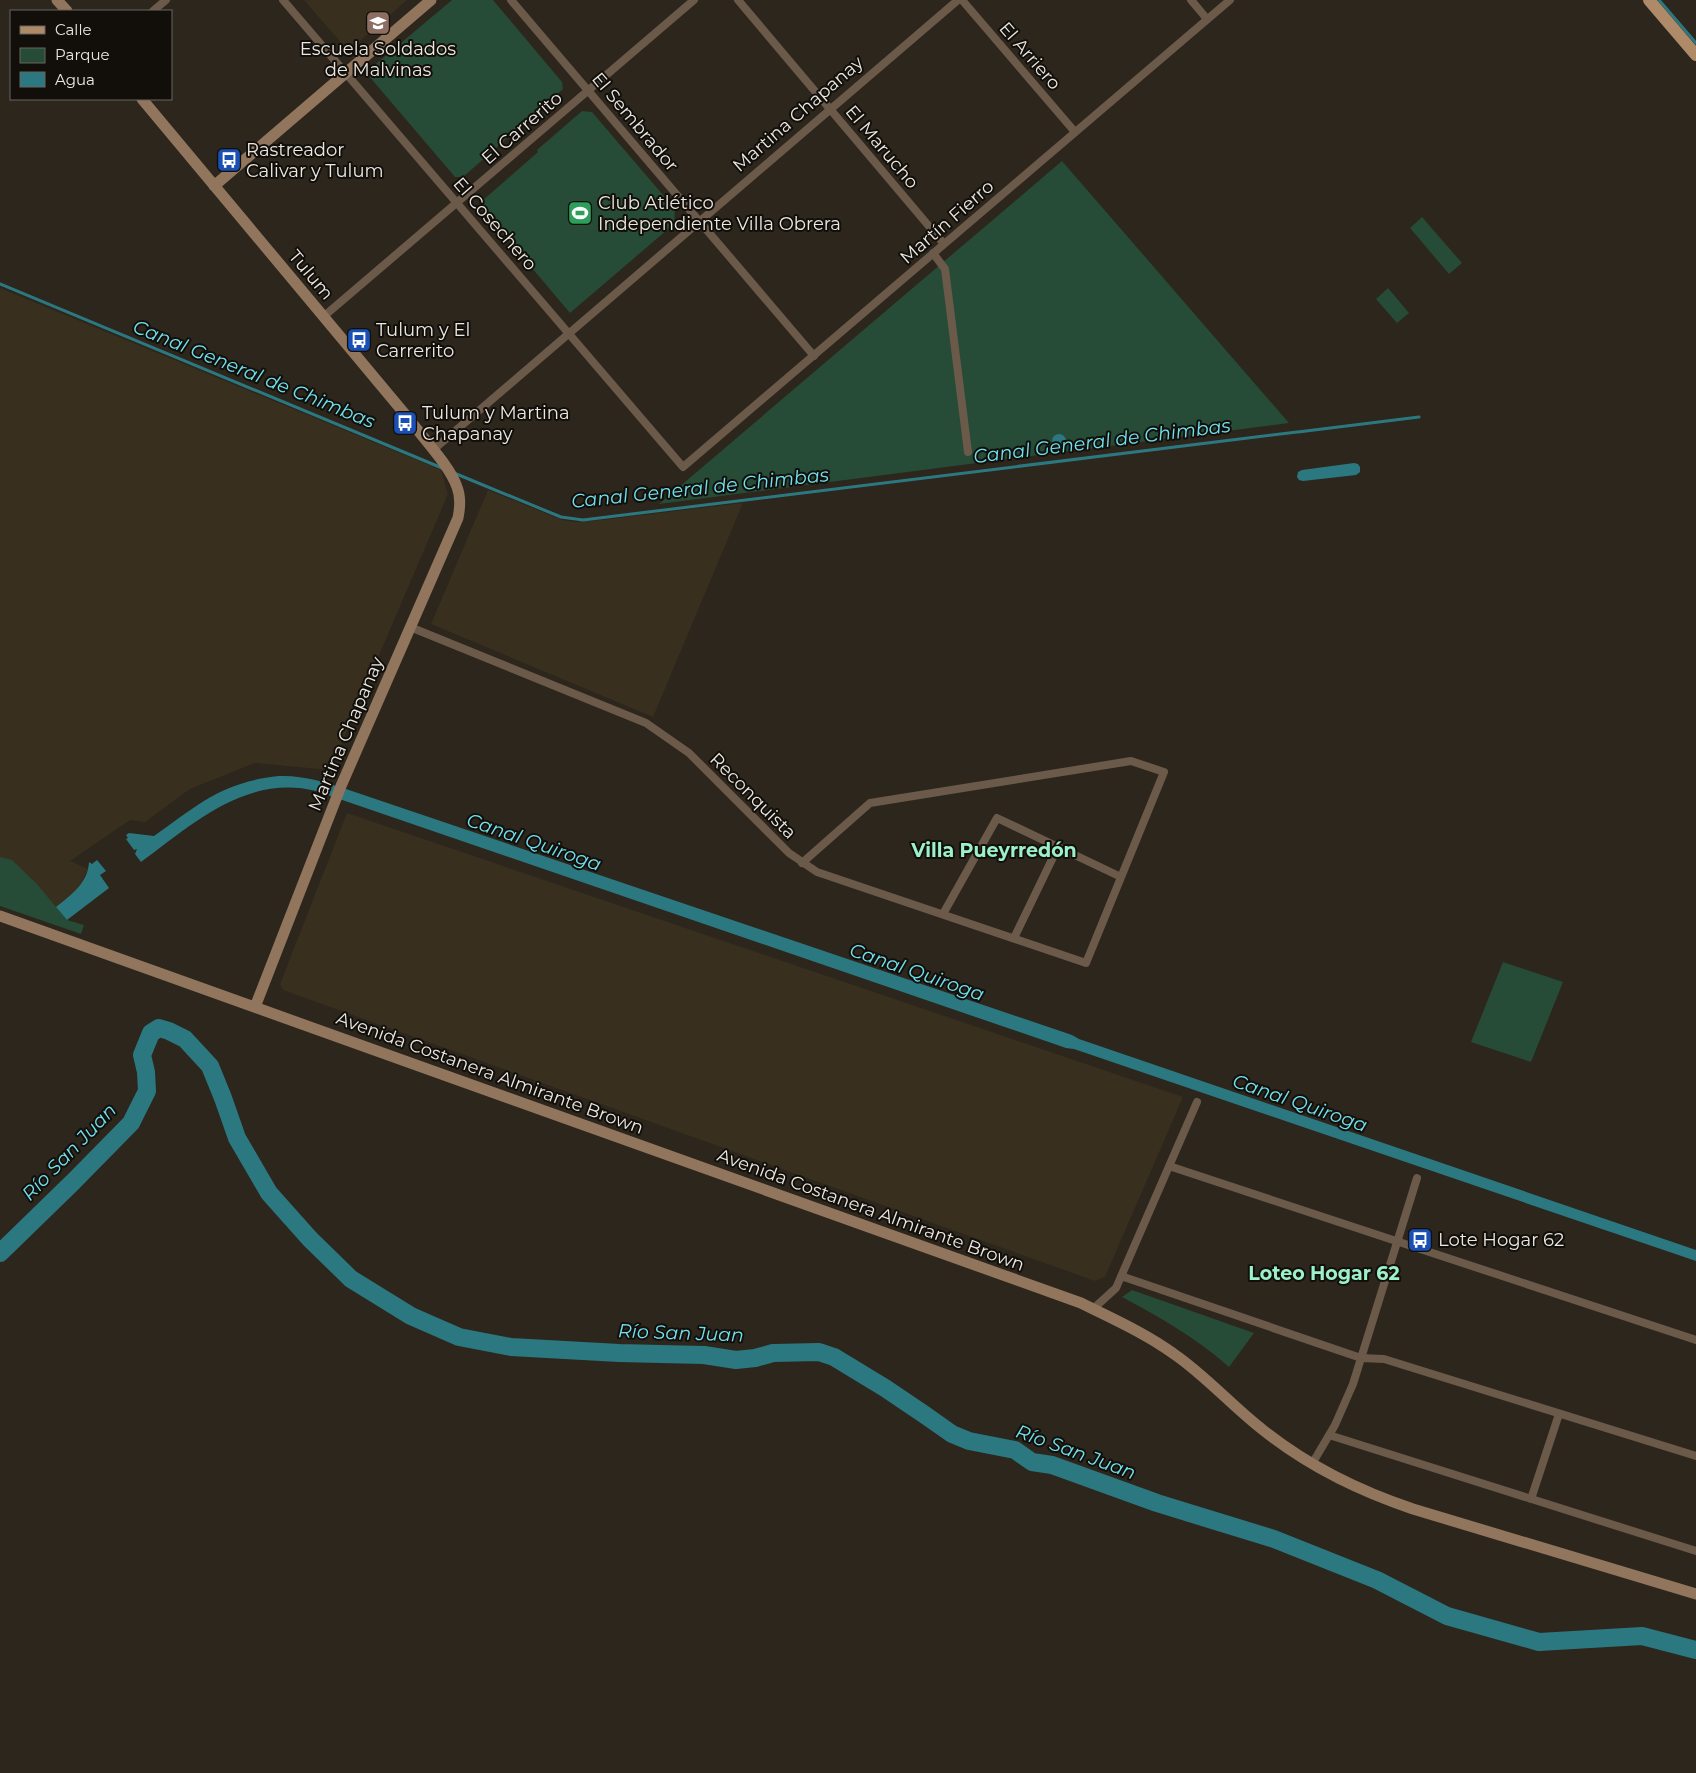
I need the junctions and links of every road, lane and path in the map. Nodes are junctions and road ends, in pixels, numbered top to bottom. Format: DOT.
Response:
graph roads {
  1 [pos="57,0"];
  2 [pos="166,0"];
  3 [pos="283,0"];
  4 [pos="431,0"];
  5 [pos="511,0"];
  6 [pos="694,0"];
  7 [pos="738,0"];
  8 [pos="958,0"];
  9 [pos="962,0"];
  10 [pos="1191,0"];
  11 [pos="1230,0"];
  12 [pos="1649,0"];
  13 [pos="66,10"];
  14 [pos="154,10"];
  15 [pos="1207,19"];
  16 [pos="1696,55"];
  17 [pos="346,73"];
  18 [pos="588,90"];
  19 [pos="143,100"];
  20 [pos="830,109"];
  21 [pos="1076,132"];
  22 [pos="214,186"];
  23 [pos="457,203"];
  24 [pos="700,221"];
  25 [pos="944,244"];
  26 [pos="934,253"];
  27 [pos="323,317"];
  28 [pos="569,333"];
  29 [pos="814,356"];
  30 [pos="433,450"];
  31 [pos="968,452"];
  32 [pos="684,467"];
  33 [pos="449,472"];
  34 [pos="410,626"];
  35 [pos="1058,847"];
  36 [pos="802,863"];
  37 [pos="1121,877"];
  38 [pos="944,914"];
  39 [pos="0,916"];
  40 [pos="1014,938"];
  41 [pos="255,1007"];
  42 [pos="1197,1102"];
  43 [pos="1169,1166"];
  44 [pos="1417,1178"];
  45 [pos="1397,1241"];
  46 [pos="1121,1276"];
  47 [pos="1093,1309"];
  48 [pos="1696,1340"];
  49 [pos="1361,1358"];
  50 [pos="1559,1414"];
  51 [pos="1329,1436"];
  52 [pos="1696,1456"];
  53 [pos="1312,1464"];
  54 [pos="1531,1499"];
  55 [pos="1696,1551"];
  56 [pos="1696,1594"];
  1 -- 13 [label="main road"];
  2 -- 14 [label="street"];
  3 -- 17 [label="street, El Cosechero"];
  4 -- 17 [label="main road"];
  5 -- 18 [label="street, El Sembrador"];
  6 -- 18 [label="street, El Carrerito"];
  7 -- 20 [label="street, El Marucho"];
  8 -- 20 [label="street, Martina Chapanay"];
  9 -- 21 [label="street, El Arriero"];
  10 -- 15 [label="street"];
  11 -- 15 [label="street, Martín Fierro"];
  12 -- 16 [label="main road"];
  15 -- 21 [label="street, Martín Fierro"];
  17 -- 22 [label="main road"];
  17 -- 23 [label="street, El Cosechero"];
  18 -- 23 [label="street, El Carrerito"];
  18 -- 24 [label="street, El Sembrador"];
  19 -- 22 [label="main road, Tulum"];
  20 -- 24 [label="street, Martina Chapanay"];
  20 -- 25 [label="street, El Marucho"];
  21 -- 25 [label="street, Martín Fierro"];
  22 -- 27 [label="main road, Tulum"];
  23 -- 27 [label="street, El Carrerito"];
  23 -- 28 [label="street, El Cosechero"];
  24 -- 28 [label="street, Martina Chapanay"];
  24 -- 29 [label="street, El Sembrador"];
  25 -- 26 [label="street, Martín Fierro"];
  26 -- 29 [label="street, Martín Fierro"];
  26 -- 31 [label="street"];
  27 -- 30 [label="main road, Tulum"];
  28 -- 30 [label="street, Martina Chapanay"];
  28 -- 32 [label="street, El Cosechero"];
  29 -- 32 [label="street, Martín Fierro"];
  30 -- 33 [label="main road, Tulum"];
  33 -- 34 [label="main road, Martina Chapanay"];
  34 -- 36 [label="street, Reconquista"];
  34 -- 41 [label="main road, Martina Chapanay"];
  35 -- 37 [label="street"];
  35 -- 38 [label="street"];
  35 -- 40 [label="street"];
  36 -- 37 [label="street"];
  36 -- 38 [label="street, Reconquista"];
  37 -- 40 [label="street, Reconquista"];
  38 -- 40 [label="street, Reconquista"];
  39 -- 41 [label="main road, Avenida Costanera Almirante Brown"];
  41 -- 47 [label="main road, Avenida Costanera Almirante Brown"];
  42 -- 43 [label="street"];
  43 -- 45 [label="street"];
  43 -- 46 [label="street"];
  44 -- 45 [label="street"];
  45 -- 48 [label="street"];
  45 -- 49 [label="street"];
  46 -- 47 [label="street"];
  46 -- 49 [label="street"];
  47 -- 53 [label="main road, Avenida Costanera Almirante Brown"];
  49 -- 50 [label="street"];
  49 -- 51 [label="street"];
  50 -- 52 [label="street"];
  50 -- 54 [label="street"];
  51 -- 53 [label="street"];
  51 -- 54 [label="street"];
  53 -- 56 [label="main road, Avenida Costanera Almirante Brown"];
  54 -- 55 [label="street"];
}
